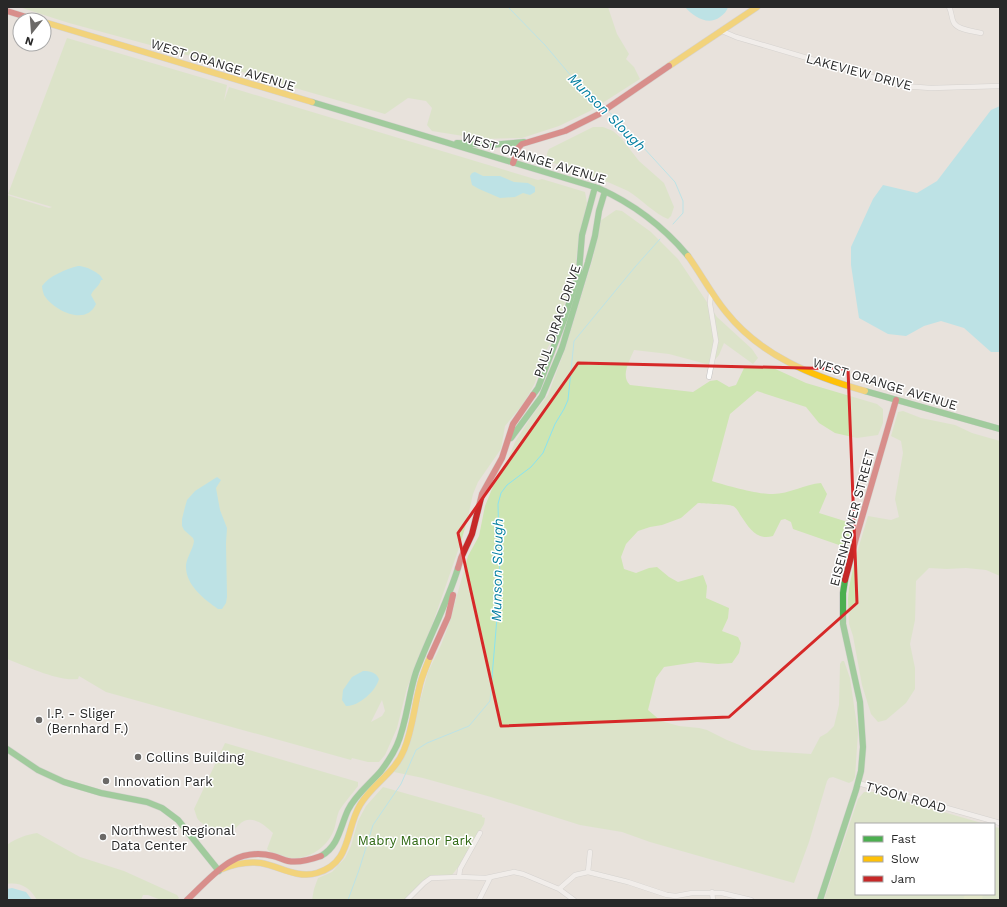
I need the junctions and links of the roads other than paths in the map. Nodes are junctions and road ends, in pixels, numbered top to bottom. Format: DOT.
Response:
graph roads {
  1 [pos="757,7"];
  2 [pos="949,7"];
  3 [pos="52,24"];
  4 [pos="722,31"];
  5 [pos="981,33"];
  6 [pos="1000,86"];
  7 [pos="437,140"];
  8 [pos="527,142"];
  9 [pos="513,163"];
  10 [pos="595,187"];
  11 [pos="605,191"];
  12 [pos="711,291"];
  13 [pos="709,377"];
  14 [pos="896,400"];
  15 [pos="1000,429"];
  16 [pos="506,448"];
  17 [pos="454,586"];
  18 [pos="7,749"];
  19 [pos="858,783"];
  20 [pos="1000,823"];
  21 [pos="480,833"];
  22 [pos="590,852"];
  23 [pos="302,862"];
  24 [pos="219,871"];
  25 [pos="588,872"];
  26 [pos="302,875"];
  27 [pos="459,877"];
  28 [pos="490,878"];
  29 [pos="559,889"];
  30 [pos="712,892"];
  31 [pos="676,898"];
  32 [pos="187,900"];
  33 [pos="407,900"];
  34 [pos="479,900"];
  35 [pos="574,900"];
  36 [pos="713,900"];
  37 [pos="748,900"];
  38 [pos="820,900"];
  1 -- 4 [label="street"];
  2 -- 5 [label="street"];
  3 -- 7 [label="street, WEST ORANGE AVENUE"];
  4 -- 6 [label="street, LAKEVIEW DRIVE"];
  4 -- 8 [label="street"];
  7 -- 8 [label="street"];
  7 -- 9 [label="street, WEST ORANGE AVENUE"];
  8 -- 9 [label="street"];
  9 -- 10 [label="street, WEST ORANGE AVENUE"];
  10 -- 11 [label="street, WEST ORANGE AVENUE"];
  10 -- 16 [label="street, PAUL DIRAC DRIVE"];
  11 -- 12 [label="street, WEST ORANGE AVENUE"];
  11 -- 16 [label="street, PAUL DIRAC DRIVE"];
  12 -- 13 [label="street"];
  12 -- 14 [label="street, WEST ORANGE AVENUE"];
  14 -- 15 [label="street, WEST ORANGE AVENUE"];
  14 -- 19 [label="street, EISENHOWER STREET"];
  16 -- 17 [label="street, PAUL DIRAC DRIVE"];
  17 -- 23 [label="street, PAUL DIRAC DRIVE"];
  17 -- 26 [label="street, PAUL DIRAC DRIVE"];
  18 -- 24 [label="street"];
  19 -- 20 [label="street, TYSON ROAD"];
  19 -- 38 [label="street, EISENHOWER STREET"];
  21 -- 27 [label="street"];
  22 -- 25 [label="street"];
  23 -- 24 [label="street, PAUL DIRAC DRIVE"];
  23 -- 26 [label="street"];
  24 -- 26 [label="street, PAUL DIRAC DRIVE"];
  24 -- 32 [label="street"];
  25 -- 29 [label="street"];
  25 -- 31 [label="street"];
  27 -- 28 [label="street"];
  27 -- 33 [label="street"];
  28 -- 29 [label="street"];
  28 -- 34 [label="street"];
  29 -- 35 [label="street"];
  30 -- 31 [label="street"];
  30 -- 36 [label="street"];
  30 -- 37 [label="street"];
}
